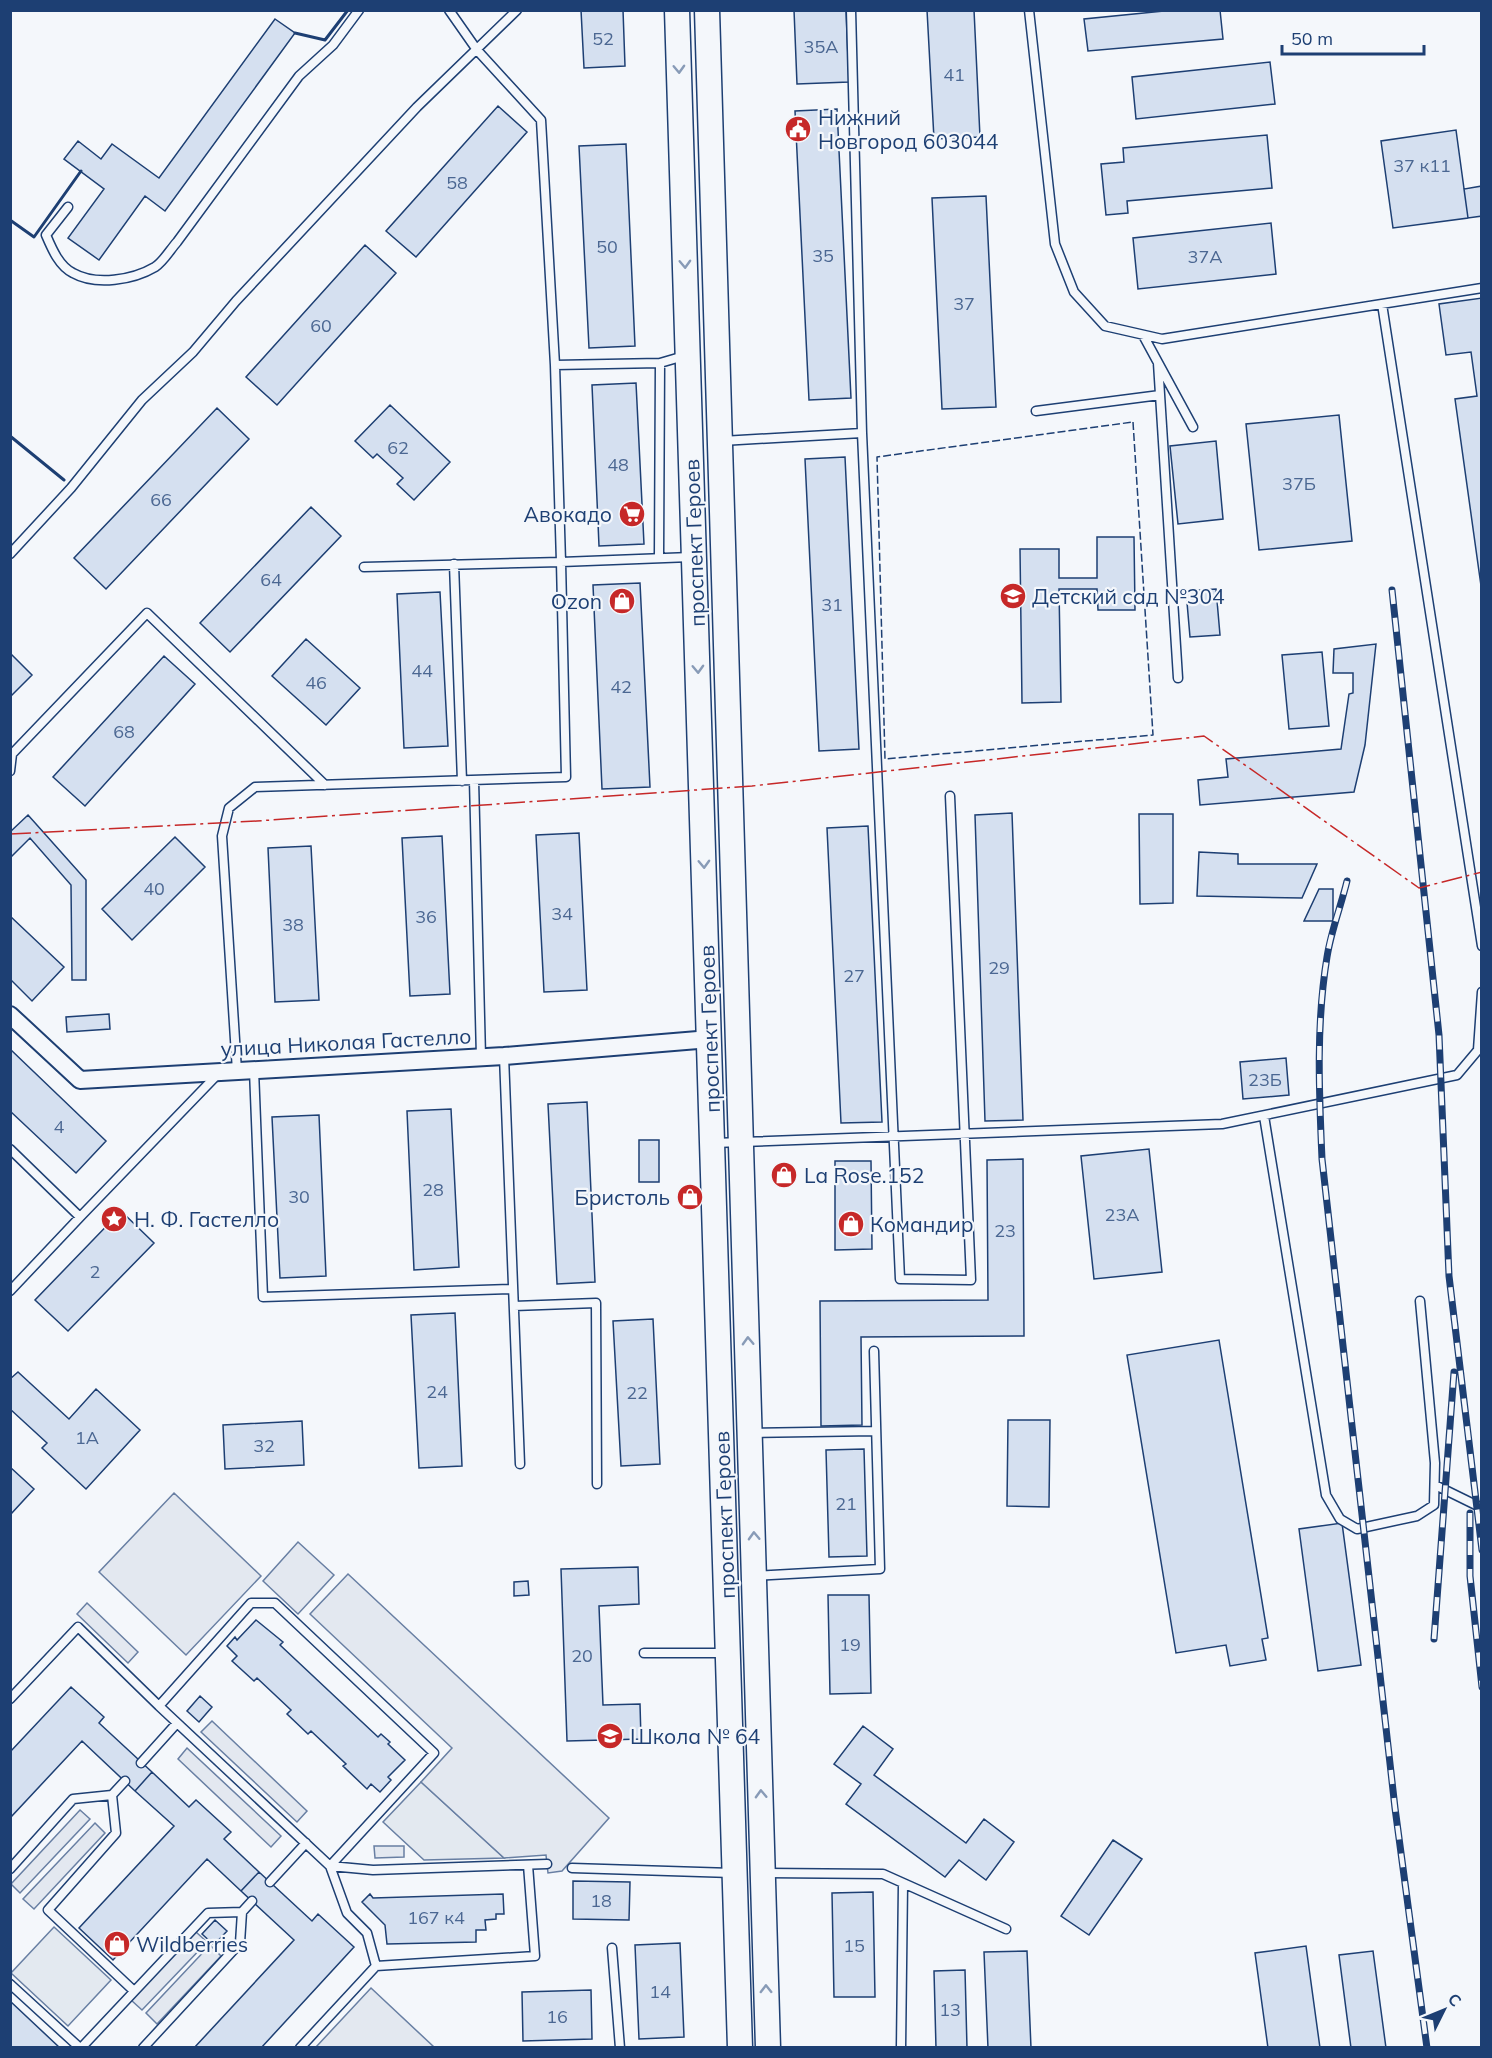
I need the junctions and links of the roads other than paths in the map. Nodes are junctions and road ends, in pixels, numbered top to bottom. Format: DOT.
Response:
graph roads {
  1 [pos="359,10"];
  2 [pos="449,10"];
  3 [pos="517,10"];
  4 [pos="677,10"];
  5 [pos="707,10"];
  6 [pos="851,10"];
  7 [pos="1029,10"];
  8 [pos="477,50"];
  9 [pos="68,207"];
  10 [pos="1482,288"];
  11 [pos="1382,304"];
  12 [pos="1143,335"];
  13 [pos="687,355"];
  14 [pos="660,363"];
  15 [pos="1158,363"];
  16 [pos="555,365"];
  17 [pos="1160,395"];
  18 [pos="1036,411"];
  19 [pos="1192,427"];
  20 [pos="862,433"];
  21 [pos="720,441"];
  22 [pos="10,554"];
  23 [pos="659,556"];
  24 [pos="694,557"];
  25 [pos="561,562"];
  26 [pos="454,564"];
  27 [pos="364,567"];
  28 [pos="1178,678"];
  29 [pos="10,771"];
  30 [pos="474,780"];
  31 [pos="462,781"];
  32 [pos="325,785"];
  33 [pos="950,796"];
  34 [pos="1477,891"];
  35 [pos="1482,946"];
  36 [pos="1482,992"];
  37 [pos="10,1015"];
  38 [pos="710,1039"];
  39 [pos="1480,1040"];
  40 [pos="504,1056"];
  41 [pos="481,1057"];
  42 [pos="246,1071"];
  43 [pos="219,1072"];
  44 [pos="1264,1116"];
  45 [pos="966,1135"];
  46 [pos="895,1136"];
  47 [pos="741,1142"];
  48 [pos="713,1143"];
  49 [pos="10,1149"];
  50 [pos="80,1217"];
  51 [pos="513,1289"];
  52 [pos="10,1291"];
  53 [pos="1420,1301"];
  54 [pos="514,1306"];
  55 [pos="874,1351"];
  56 [pos="875,1431"];
  57 [pos="751,1433"];
  58 [pos="520,1464"];
  59 [pos="597,1484"];
  60 [pos="1435,1485"];
  61 [pos="1482,1508"];
  62 [pos="755,1576"];
  63 [pos="644,1653"];
  64 [pos="728,1653"];
  65 [pos="10,1699"];
  66 [pos="159,1706"];
  67 [pos="177,1723"];
  68 [pos="141,1762"];
  69 [pos="125,1781"];
  70 [pos="112,1795"];
  71 [pos="306,1843"];
  72 [pos="547,1864"];
  73 [pos="528,1865"];
  74 [pos="330,1866"];
  75 [pos="572,1868"];
  76 [pos="10,1869"];
  77 [pos="764,1873"];
  78 [pos="735,1874"];
  79 [pos="270,1882"];
  80 [pos="903,1884"];
  81 [pos="252,1901"];
  82 [pos="242,1912"];
  83 [pos="1006,1929"];
  84 [pos="612,1948"];
  85 [pos="376,1966"];
  86 [pos="10,1984"];
  87 [pos="134,1991"];
  88 [pos="80,2048"];
  89 [pos="143,2048"];
  90 [pos="300,2048"];
  91 [pos="620,2048"];
  92 [pos="740,2048"];
  93 [pos="768,2048"];
  94 [pos="901,2048"];
  1 -- 9 [label="lane"];
  2 -- 8 [label="lane"];
  3 -- 8 [label="lane"];
  4 -- 13 [label="main road, проспект Героев, one-way"];
  5 -- 21 [label="main road, проспект Героев"];
  6 -- 20 [label="lane"];
  7 -- 12 [label="lane"];
  8 -- 16 [label="lane"];
  8 -- 22 [label="lane"];
  10 -- 11 [label="lane"];
  11 -- 12 [label="lane"];
  11 -- 34 [label="lane"];
  12 -- 15 [label="lane"];
  13 -- 14 [label="lane"];
  13 -- 24 [label="main road, проспект Героев"];
  14 -- 16 [label="lane"];
  14 -- 23 [label="lane"];
  15 -- 17 [label="lane"];
  15 -- 19 [label="lane"];
  16 -- 25 [label="lane"];
  17 -- 18 [label="lane"];
  17 -- 28 [label="lane"];
  20 -- 21 [label="lane"];
  20 -- 46 [label="lane"];
  21 -- 47 [label="main road, проспект Героев"];
  23 -- 24 [label="lane"];
  23 -- 25 [label="lane"];
  24 -- 38 [label="main road, проспект Героев, one-way"];
  25 -- 26 [label="lane"];
  25 -- 30 [label="lane"];
  26 -- 27 [label="lane"];
  26 -- 31 [label="lane"];
  29 -- 32 [label="lane"];
  30 -- 31 [label="lane"];
  30 -- 41 [label="lane"];
  31 -- 32 [label="lane"];
  32 -- 42 [label="lane"];
  33 -- 45 [label="lane"];
  34 -- 35 [label="lane"];
  36 -- 39 [label="lane"];
  37 -- 43 [label="street, улица Николая Гастелло"];
  38 -- 40 [label="street, улица Николая Гастелло"];
  38 -- 48 [label="main road, проспект Героев"];
  39 -- 44 [label="lane"];
  40 -- 41 [label="street, улица Николая Гастелло"];
  40 -- 51 [label="lane"];
  41 -- 42 [label="street, улица Николая Гастелло"];
  42 -- 43 [label="street, улица Николая Гастелло"];
  42 -- 51 [label="lane"];
  43 -- 50 [label="lane"];
  44 -- 45 [label="lane"];
  44 -- 60 [label="lane"];
  45 -- 46 [label="lane"];
  45 -- 46 [label="lane"];
  46 -- 47 [label="lane"];
  47 -- 48 [label="lane"];
  57 -- 47 [label="main road, проспект Героев, one-way"];
  48 -- 64 [label="main road, проспект Героев"];
  49 -- 50 [label="lane"];
  50 -- 52 [label="lane"];
  51 -- 54 [label="lane"];
  53 -- 60 [label="lane"];
  54 -- 58 [label="lane"];
  54 -- 59 [label="lane"];
  55 -- 56 [label="lane"];
  56 -- 57 [label="lane"];
  56 -- 62 [label="lane"];
  62 -- 57 [label="main road, проспект Героев, one-way"];
  60 -- 61 [label="lane"];
  77 -- 62 [label="main road, проспект Героев, one-way"];
  63 -- 64 [label="lane"];
  64 -- 78 [label="main road, проспект Героев"];
  65 -- 66 [label="lane"];
  66 -- 67 [label="lane"];
  66 -- 74 [label="lane"];
  67 -- 68 [label="lane"];
  67 -- 71 [label="lane"];
  69 -- 70 [label="lane"];
  70 -- 76 [label="lane"];
  70 -- 87 [label="lane"];
  71 -- 74 [label="lane"];
  71 -- 79 [label="lane"];
  72 -- 73 [label="lane"];
  73 -- 74 [label="lane"];
  73 -- 85 [label="lane"];
  74 -- 85 [label="lane"];
  75 -- 78 [label="lane"];
  77 -- 80 [label="lane"];
  93 -- 77 [label="main road, проспект Героев, one-way"];
  78 -- 92 [label="main road, проспект Героев"];
  80 -- 83 [label="lane"];
  80 -- 94 [label="lane"];
  81 -- 82 [label="lane"];
  82 -- 87 [label="lane"];
  82 -- 89 [label="lane"];
  84 -- 91 [label="lane"];
  85 -- 90 [label="lane"];
  86 -- 88 [label="lane"];
  87 -- 88 [label="lane"];
}
